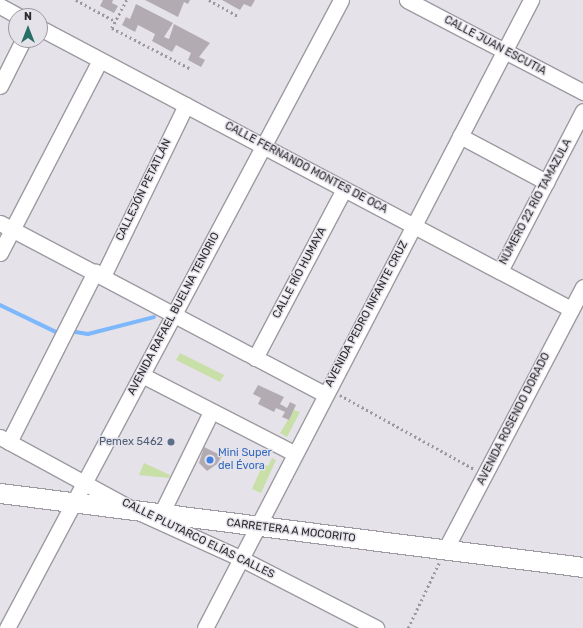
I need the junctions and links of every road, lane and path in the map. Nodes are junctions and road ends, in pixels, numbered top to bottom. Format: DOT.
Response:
graph roads {
  1 [pos="76,0"];
  2 [pos="126,0"];
  3 [pos="209,0"];
  4 [pos="342,0"];
  5 [pos="407,0"];
  6 [pos="531,0"];
  7 [pos="238,16"];
  8 [pos="116,21"];
  9 [pos="48,32"];
  10 [pos="19,48"];
  11 [pos="504,51"];
  12 [pos="100,60"];
  13 [pos="191,69"];
  14 [pos="0,86"];
  15 [pos="583,92"];
  16 [pos="186,105"];
  17 [pos="583,111"];
  18 [pos="460,136"];
  19 [pos="265,147"];
  20 [pos="546,182"];
  21 [pos="344,189"];
  22 [pos="413,225"];
  23 [pos="6,226"];
  24 [pos="0,253"];
  25 [pos="500,271"];
  26 [pos="99,274"];
  27 [pos="583,287"];
  28 [pos="571,309"];
  29 [pos="174,314"];
  30 [pos="255,358"];
  31 [pos="142,374"];
  32 [pos="327,392"];
  33 [pos="211,412"];
  34 [pos="5,439"];
  35 [pos="294,453"];
  36 [pos="485,475"];
  37 [pos="85,480"];
  38 [pos="0,493"];
  39 [pos="73,501"];
  40 [pos="134,510"];
  41 [pos="161,514"];
  42 [pos="258,527"];
  43 [pos="445,550"];
  44 [pos="242,559"];
  45 [pos="583,567"];
  46 [pos="7,628"];
  47 [pos="205,628"];
  48 [pos="376,628"];
  49 [pos="408,628"];
  1 -- 8 [label="path"];
  2 -- 8 [label="path"];
  3 -- 7 [label="path"];
  4 -- 19 [label="street, AVENIDA RAFAEL BUELNA TENORIO"];
  5 -- 11 [label="street, CALLE JUAN ESCUTIA"];
  6 -- 11 [label="street, AVENIDA PEDRO INFANTE CRUZ"];
  8 -- 13 [label="path"];
  9 -- 12 [label="street, CALLE FERNANDO MONTES DE OCA"];
  10 -- 14 [label="street"];
  11 -- 15 [label="street, CALLE JUAN ESCUTIA"];
  11 -- 18 [label="street, AVENIDA PEDRO INFANTE CRUZ"];
  12 -- 16 [label="street, CALLE FERNANDO MONTES DE OCA"];
  12 -- 23 [label="street"];
  16 -- 19 [label="street, CALLE FERNANDO MONTES DE OCA"];
  16 -- 26 [label="street, CALLEJÓN PETATLÁN"];
  17 -- 20 [label="street, NÚMERO 22 RÍO TAMAZULA"];
  18 -- 20 [label="street"];
  18 -- 22 [label="street, AVENIDA PEDRO INFANTE CRUZ"];
  19 -- 21 [label="street, CALLE FERNANDO MONTES DE OCA"];
  19 -- 29 [label="street, AVENIDA RAFAEL BUELNA TENORIO"];
  20 -- 25 [label="street, NÚMERO 22 RÍO TAMAZULA"];
  21 -- 22 [label="street, CALLE FERNANDO MONTES DE OCA"];
  21 -- 30 [label="street, CALLE RÍO HUMAYA"];
  22 -- 25 [label="street, CALLE FERNANDO MONTES DE OCA"];
  22 -- 32 [label="street, AVENIDA PEDRO INFANTE CRUZ"];
  23 -- 24 [label="street"];
  23 -- 26 [label="street"];
  25 -- 28 [label="street, CALLE FERNANDO MONTES DE OCA"];
  26 -- 29 [label="street"];
  26 -- 34 [label="street, CALLEJÓN PETATLÁN"];
  27 -- 28 [label="street, AVENIDA ROSENDO DORADO"];
  28 -- 36 [label="street, AVENIDA ROSENDO DORADO"];
  29 -- 30 [label="street"];
  29 -- 31 [label="street, AVENIDA RAFAEL BUELNA TENORIO"];
  30 -- 32 [label="street"];
  31 -- 33 [label="street"];
  31 -- 37 [label="street, AVENIDA RAFAEL BUELNA TENORIO"];
  32 -- 35 [label="street, AVENIDA PEDRO INFANTE CRUZ"];
  32 -- 36 [label="path"];
  33 -- 35 [label="street"];
  33 -- 41 [label="street"];
  34 -- 37 [label="street, CALLE PLUTARCO ELÍAS CALLES"];
  35 -- 42 [label="street, AVENIDA PEDRO INFANTE CRUZ"];
  36 -- 43 [label="street, AVENIDA ROSENDO DORADO"];
  37 -- 39 [label="street, AVENIDA RAFAEL BUELNA TENORIO"];
  37 -- 40 [label="street, CALLE PLUTARCO ELÍAS CALLES"];
  38 -- 39 [label="main road, CARRETERA A MOCORITO"];
  39 -- 40 [label="main road, CARRETERA A MOCORITO"];
  39 -- 46 [label="street, AVENIDA RAFAEL BUELNA TENORIO"];
  40 -- 41 [label="main road, CARRETERA A MOCORITO"];
  40 -- 44 [label="street, CALLE PLUTARCO ELÍAS CALLES"];
  41 -- 42 [label="main road, CARRETERA A MOCORITO"];
  42 -- 43 [label="main road, CARRETERA A MOCORITO"];
  42 -- 44 [label="street, AVENIDA PEDRO INFANTE CRUZ"];
  43 -- 45 [label="main road, CARRETERA A MOCORITO"];
  43 -- 49 [label="path"];
  44 -- 47 [label="street, AVENIDA PEDRO INFANTE CRUZ"];
  44 -- 48 [label="street, CALLE PLUTARCO ELÍAS CALLES"];
}
